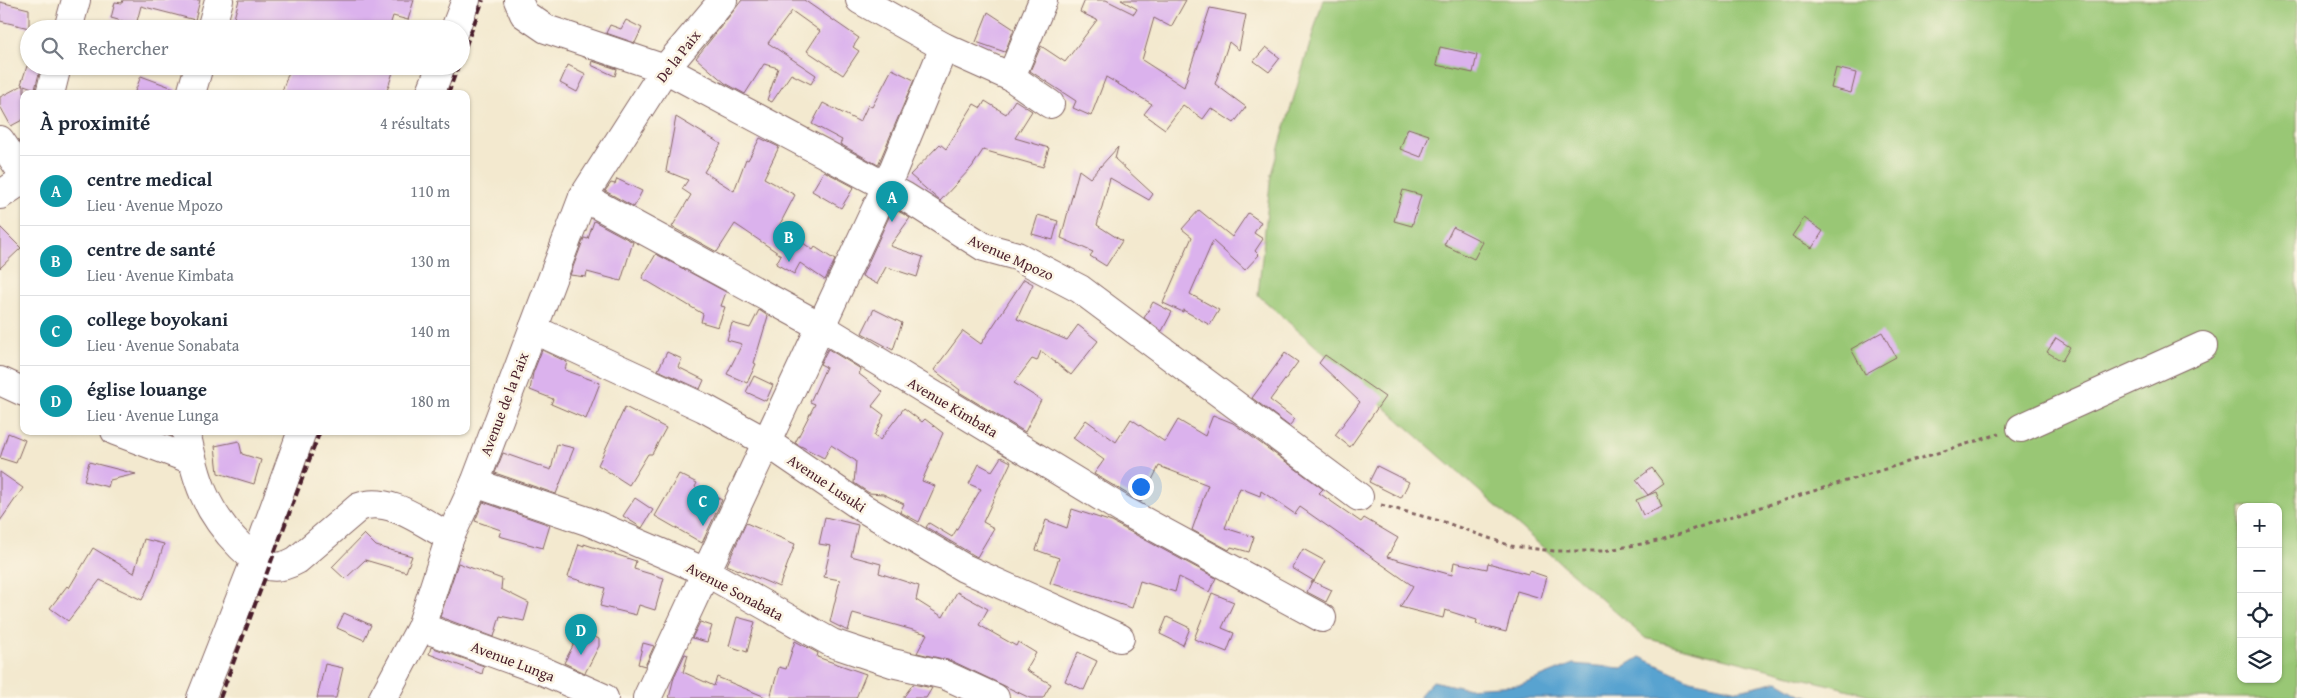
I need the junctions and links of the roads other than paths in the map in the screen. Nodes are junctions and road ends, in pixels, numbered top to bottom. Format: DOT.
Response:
graph roads {
  1 [pos="76,0"];
  2 [pos="219,0"];
  3 [pos="466,0"];
  4 [pos="518,0"];
  5 [pos="723,0"];
  6 [pos="860,0"];
  7 [pos="1043,0"];
  8 [pos="70,20"];
  9 [pos="213,20"];
  10 [pos="458,20"];
  11 [pos="944,47"];
  12 [pos="665,69"];
  13 [pos="55,75"];
  14 [pos="196,75"];
  15 [pos="437,75"];
  16 [pos="1012,77"];
  17 [pos="51,90"];
  18 [pos="192,90"];
  19 [pos="432,90"];
  20 [pos="1050,104"];
  21 [pos="637,115"];
  22 [pos="0,140"];
  23 [pos="20,169"];
  24 [pos="20,182"];
  25 [pos="886,187"];
  26 [pos="0,195"];
  27 [pos="584,197"];
  28 [pos="820,326"];
  29 [pos="533,329"];
  30 [pos="2203,346"];
  31 [pos="0,381"];
  32 [pos="20,390"];
  33 [pos="2021,428"];
  34 [pos="126,435"];
  35 [pos="187,435"];
  36 [pos="301,435"];
  37 [pos="768,443"];
  38 [pos="192,460"];
  39 [pos="474,483"];
  40 [pos="1359,497"];
  41 [pos="450,538"];
  42 [pos="255,561"];
  43 [pos="706,572"];
  44 [pos="1322,618"];
  45 [pos="421,627"];
  46 [pos="1120,638"];
  47 [pos="201,698"];
  48 [pos="383,698"];
  49 [pos="604,698"];
  50 [pos="647,698"];
  51 [pos="995,698"];
  1 -- 8 [label="street"];
  2 -- 9 [label="street"];
  3 -- 10 [label="street"];
  4 -- 12 [label="street, Avenue Mpozo"];
  5 -- 12 [label="street, De la Paix"];
  6 -- 11 [label="street"];
  7 -- 16 [label="street"];
  11 -- 16 [label="street"];
  11 -- 25 [label="street"];
  12 -- 21 [label="street, De la Paix"];
  12 -- 25 [label="street, Avenue Mpozo"];
  13 -- 17 [label="street"];
  14 -- 18 [label="street"];
  15 -- 19 [label="street"];
  16 -- 20 [label="street"];
  21 -- 27 [label="street, Avenue de la Paix"];
  22 -- 23 [label="street"];
  24 -- 26 [label="street"];
  25 -- 28 [label="street"];
  25 -- 40 [label="street, Avenue Mpozo"];
  27 -- 28 [label="street, Avenue Kimbata"];
  27 -- 29 [label="street, Avenue de la Paix"];
  28 -- 37 [label="street"];
  28 -- 44 [label="street, Avenue Kimbata"];
  29 -- 37 [label="street, Avenue Lusuki"];
  29 -- 39 [label="street, Avenue de la Paix"];
  30 -- 33 [label="street"];
  31 -- 32 [label="street"];
  34 -- 38 [label="street"];
  35 -- 38 [label="street"];
  36 -- 42 [label="street"];
  37 -- 43 [label="street"];
  37 -- 46 [label="street, Avenue Lusuki"];
  38 -- 42 [label="street"];
  39 -- 41 [label="street, Avenue de la Paix"];
  39 -- 43 [label="street, Avenue Sonabata"];
  41 -- 42 [label="street"];
  41 -- 45 [label="street, Avenue de la Paix"];
  42 -- 47 [label="street"];
  43 -- 50 [label="street"];
  43 -- 51 [label="street, Avenue Sonabata"];
  45 -- 48 [label="street, Avenue de la Paix"];
  45 -- 49 [label="street, Avenue Lunga"];
}
